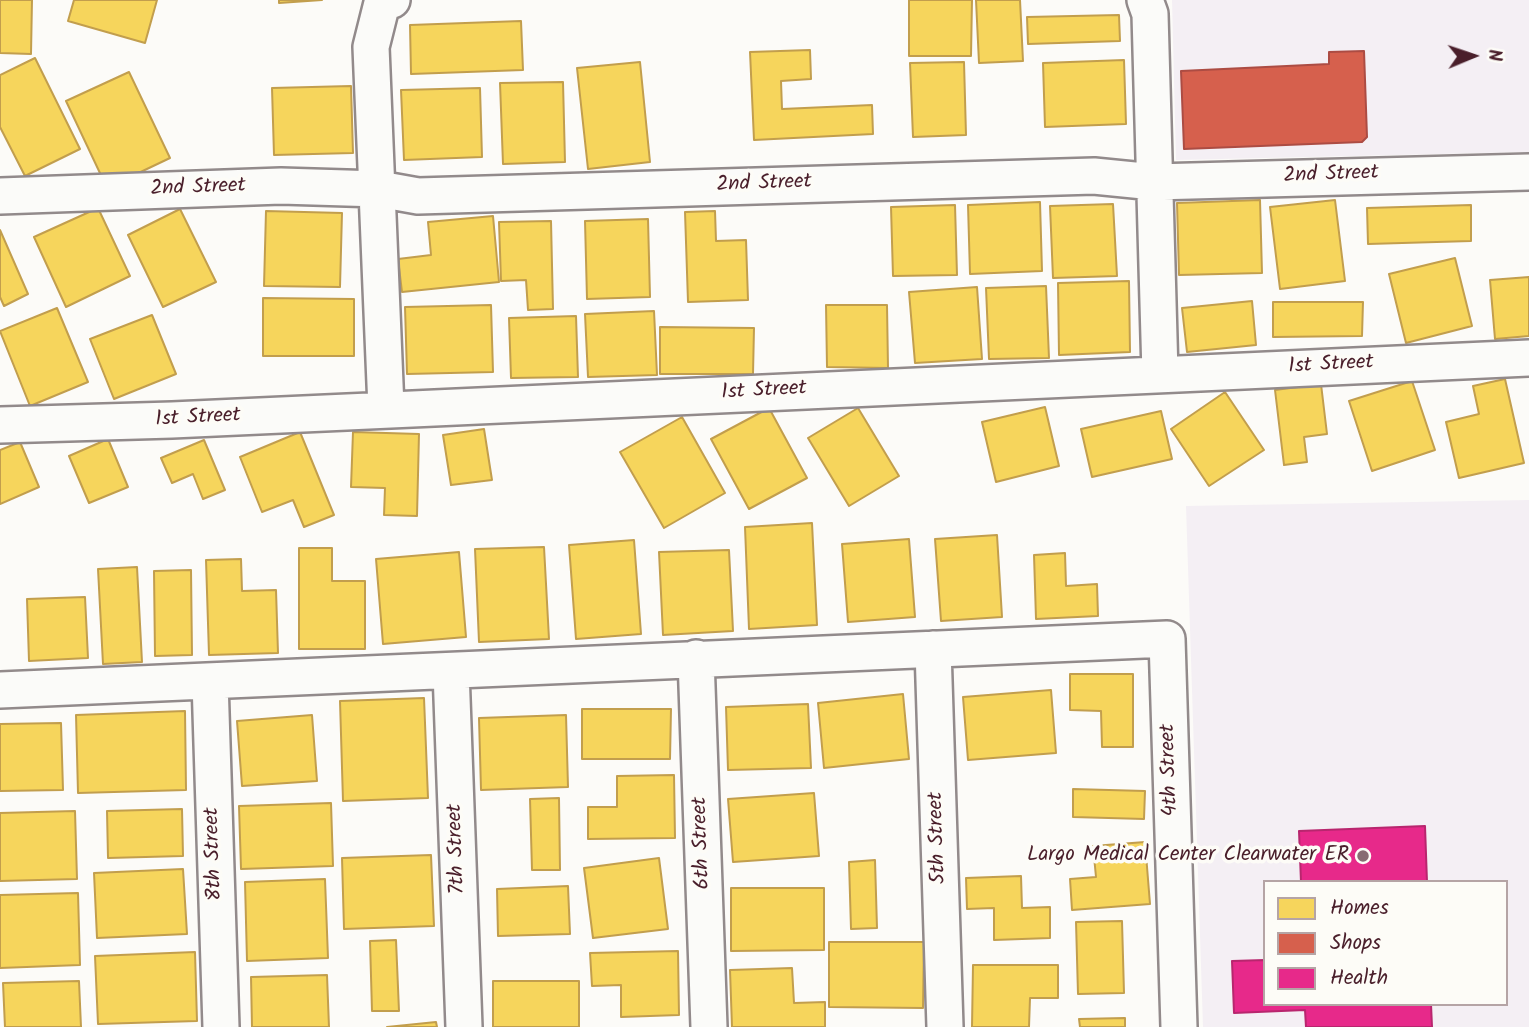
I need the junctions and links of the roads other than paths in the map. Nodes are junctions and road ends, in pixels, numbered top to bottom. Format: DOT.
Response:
graph roads {
  1 [pos="1145,0"];
  2 [pos="387,1"];
  3 [pos="1529,172"];
  4 [pos="1154,182"];
  5 [pos="379,189"];
  6 [pos="0,196"];
  7 [pos="1529,358"];
  8 [pos="1160,374"];
  9 [pos="386,408"];
  10 [pos="0,425"];
  11 [pos="933,649"];
  12 [pos="696,658"];
  13 [pos="451,671"];
  14 [pos="210,681"];
  15 [pos="0,690"];
  16 [pos="221,1027"];
  17 [pos="464,1027"];
  18 [pos="709,1027"];
  19 [pos="945,1027"];
  20 [pos="1179,1027"];
  1 -- 4 [label="street"];
  2 -- 5 [label="street"];
  3 -- 4 [label="street, 2nd Street"];
  4 -- 5 [label="street, 2nd Street"];
  4 -- 8 [label="street"];
  5 -- 6 [label="street, 2nd Street"];
  5 -- 9 [label="street"];
  7 -- 8 [label="street, 1st Street"];
  8 -- 9 [label="street, 1st Street"];
  9 -- 10 [label="street, 1st Street"];
  11 -- 12 [label="street"];
  11 -- 19 [label="street, 5th Street"];
  11 -- 20 [label="street, 4th Street"];
  12 -- 13 [label="street"];
  12 -- 18 [label="street, 6th Street"];
  13 -- 14 [label="street"];
  13 -- 17 [label="street, 7th Street"];
  14 -- 15 [label="street"];
  14 -- 16 [label="street, 8th Street"];
}
